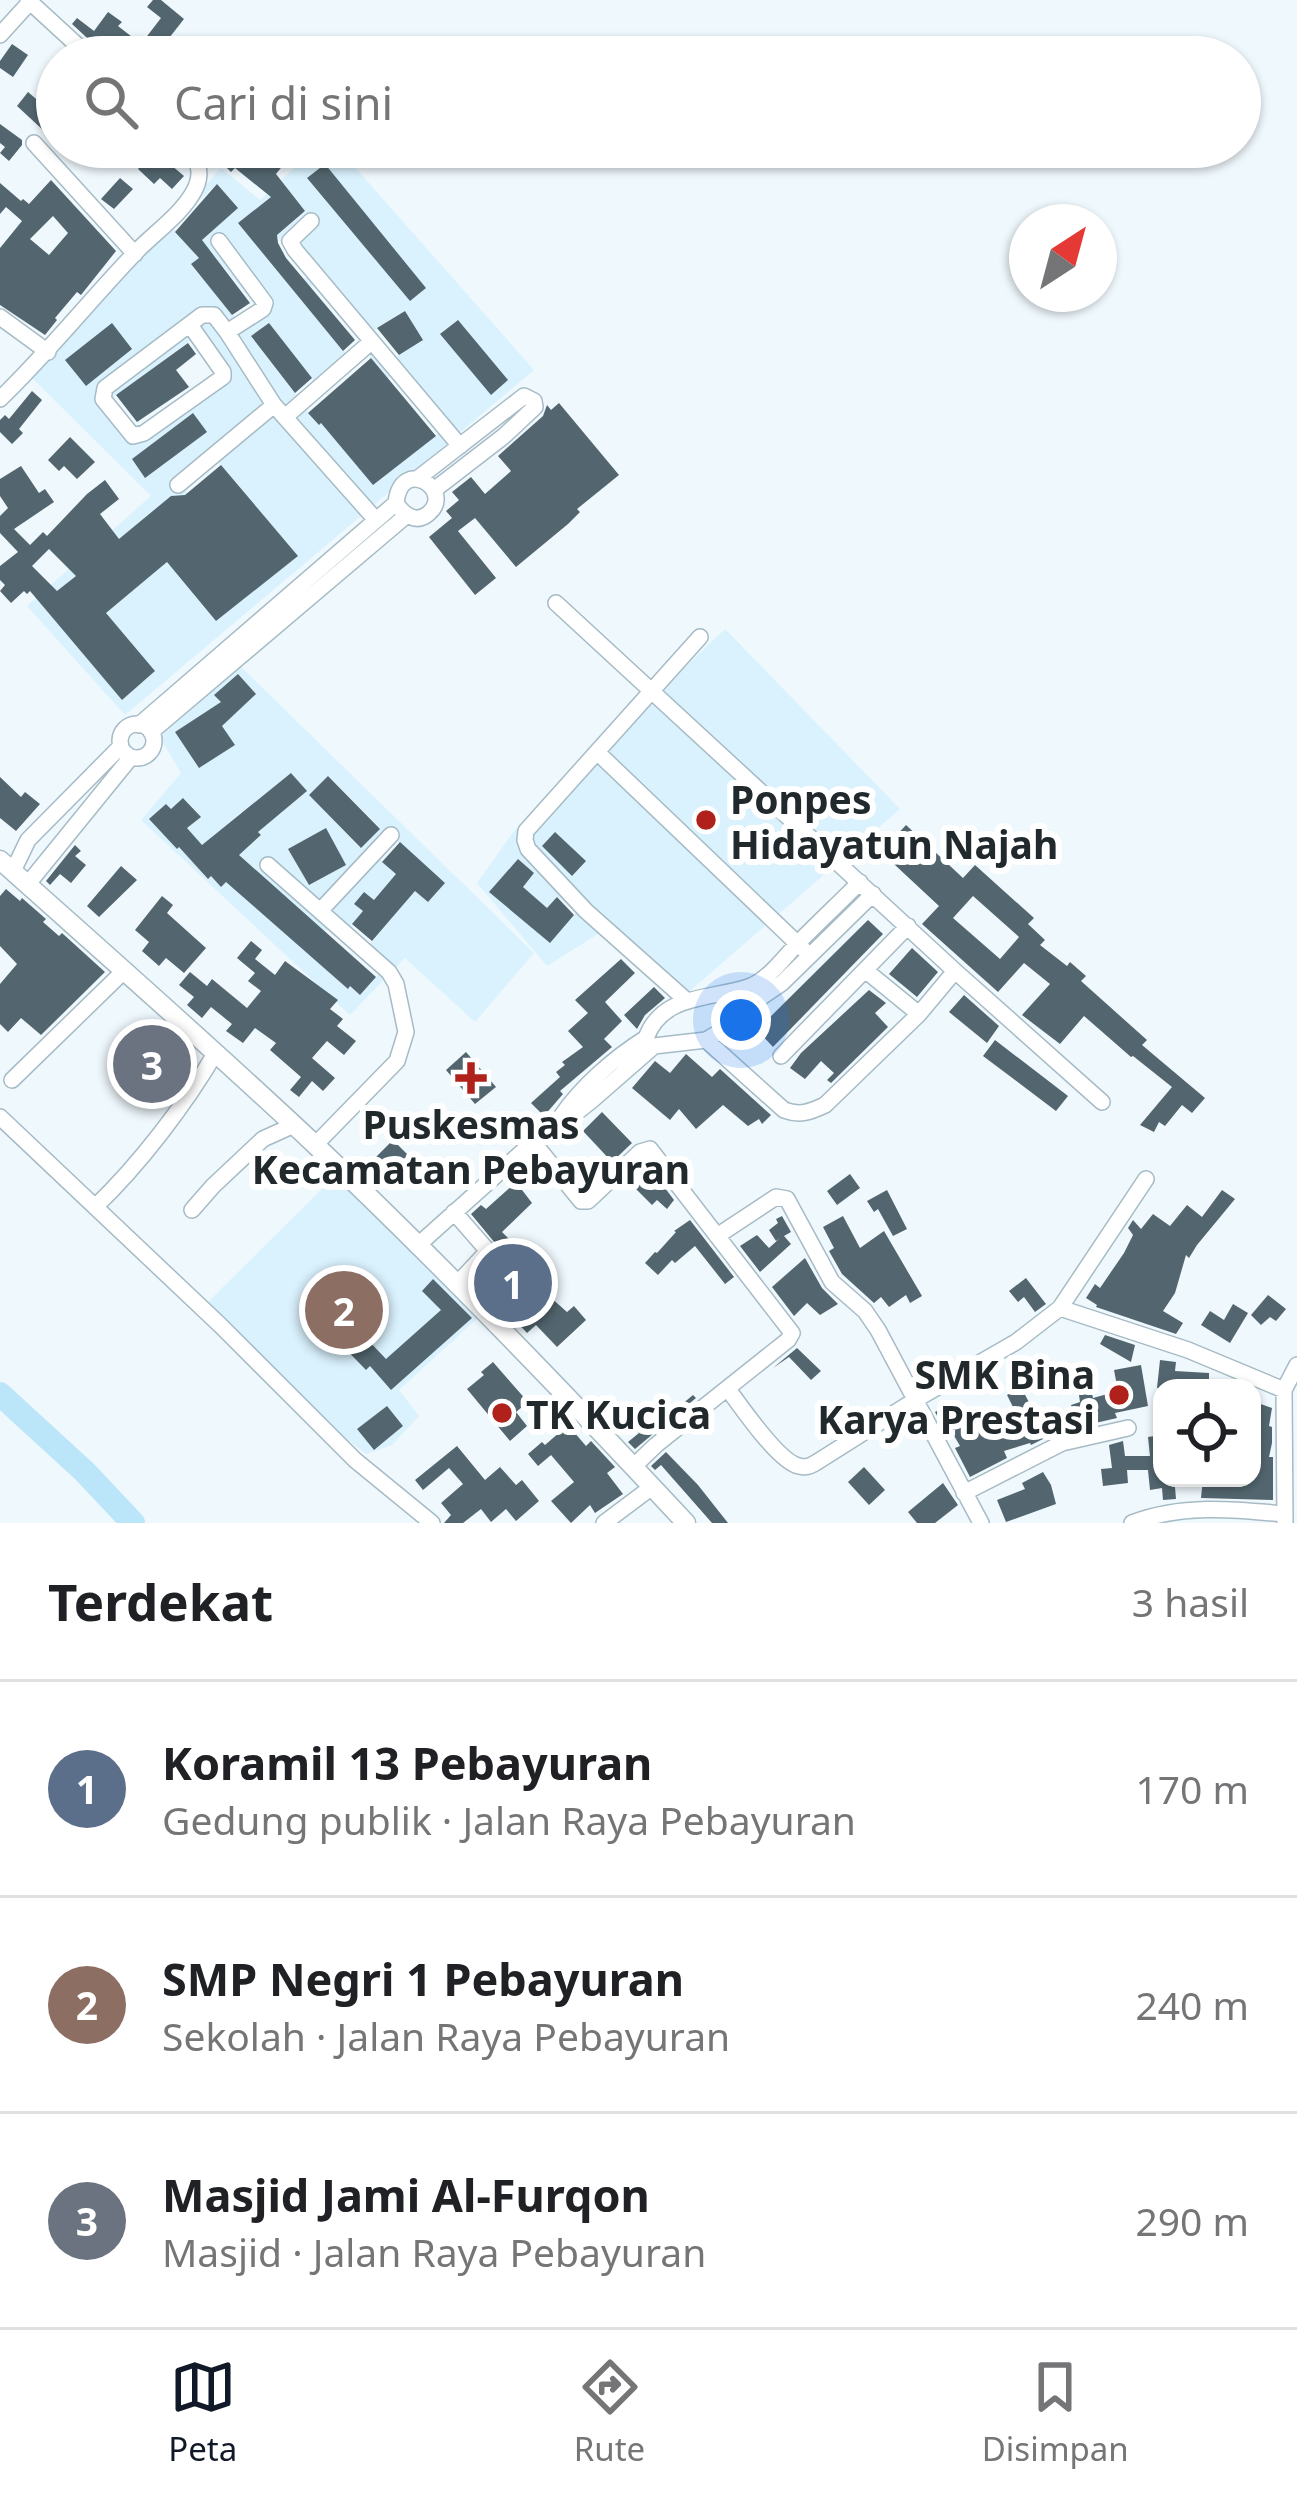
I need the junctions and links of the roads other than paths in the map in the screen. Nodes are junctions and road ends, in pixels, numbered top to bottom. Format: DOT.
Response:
graph roads {
  1 [pos="29,1"];
  2 [pos="0,35"];
  3 [pos="67,36"];
  4 [pos="57,168"];
  5 [pos="199,168"];
  6 [pos="311,221"];
  7 [pos="219,241"];
  8 [pos="135,254"];
  9 [pos="0,317"];
  10 [pos="190,325"];
  11 [pos="227,332"];
  12 [pos="371,342"];
  13 [pos="48,352"];
  14 [pos="0,399"];
  15 [pos="279,411"];
  16 [pos="460,446"];
  17 [pos="417,479"];
  18 [pos="178,484"];
  19 [pos="434,490"];
  20 [pos="402,509"];
  21 [pos="376,520"];
  22 [pos="556,603"];
  23 [pos="700,637"];
  24 [pos="651,692"];
  25 [pos="145,728"];
  26 [pos="126,751"];
  27 [pos="597,752"];
  28 [pos="391,835"];
  29 [pos="268,865"];
  30 [pos="13,872"];
  31 [pos="867,888"];
  32 [pos="320,910"];
  33 [pos="908,926"];
  34 [pos="804,949"];
  35 [pos="125,970"];
  36 [pos="865,970"];
  37 [pos="956,971"];
  38 [pos="754,993"];
  39 [pos="686,1000"];
  40 [pos="919,1014"];
  41 [pos="706,1040"];
  42 [pos="650,1042"];
  43 [pos="216,1052"];
  44 [pos="781,1056"];
  45 [pos="12,1080"];
  46 [pos="1102,1102"];
  47 [pos="0,1117"];
  48 [pos="294,1124"];
  49 [pos="532,1142"];
  50 [pos="315,1144"];
  51 [pos="1146,1179"];
  52 [pos="95,1207"];
  53 [pos="192,1210"];
  54 [pos="454,1212"];
  55 [pos="718,1236"];
  56 [pos="418,1246"];
  57 [pos="456,1285"];
  58 [pos="1060,1308"];
  59 [pos="1297,1365"];
  60 [pos="728,1389"];
  61 [pos="1284,1390"];
  62 [pos="915,1400"];
  63 [pos="1128,1428"];
  64 [pos="1292,1435"];
  65 [pos="634,1467"];
  66 [pos="652,1487"];
  67 [pos="964,1493"];
  68 [pos="1284,1518"];
  69 [pos="432,1523"];
  70 [pos="604,1523"];
  71 [pos="686,1523"];
  72 [pos="981,1523"];
  73 [pos="1132,1523"];
  1 -- 2 [label="street"];
  1 -- 3 [label="street"];
  4 -- 8 [label="street"];
  5 -- 8 [label="street"];
  6 -- 12 [label="street"];
  7 -- 11 [label="street"];
  8 -- 13 [label="street"];
  9 -- 13 [label="street"];
  10 -- 10 [label="street"];
  10 -- 11 [label="street"];
  11 -- 15 [label="street"];
  12 -- 15 [label="street"];
  12 -- 16 [label="street"];
  13 -- 14 [label="street"];
  15 -- 18 [label="street"];
  15 -- 21 [label="street"];
  16 -- 17 [label="street"];
  16 -- 19 [label="street"];
  17 -- 19 [label="street"];
  17 -- 20 [label="street"];
  19 -- 20 [label="street"];
  20 -- 21 [label="street"];
  20 -- 25 [label="street"];
  21 -- 25 [label="street"];
  22 -- 24 [label="street"];
  23 -- 24 [label="street"];
  24 -- 27 [label="street"];
  24 -- 31 [label="street"];
  25 -- 26 [label="street"];
  25 -- 26 [label="street"];
  26 -- 30 [label="street"];
  26 -- 30 [label="street"];
  27 -- 34 [label="street"];
  27 -- 39 [label="street"];
  28 -- 32 [label="street"];
  29 -- 32 [label="street"];
  30 -- 35 [label="main road"];
  31 -- 33 [label="street"];
  31 -- 34 [label="street"];
  32 -- 50 [label="street"];
  33 -- 36 [label="street"];
  33 -- 37 [label="street"];
  34 -- 38 [label="street"];
  35 -- 43 [label="main road"];
  35 -- 45 [label="street"];
  36 -- 40 [label="street"];
  36 -- 44 [label="street"];
  37 -- 40 [label="street"];
  37 -- 46 [label="street"];
  38 -- 39 [label="street"];
  38 -- 41 [label="street"];
  39 -- 42 [label="street"];
  40 -- 41 [label="street"];
  41 -- 42 [label="street"];
  42 -- 49 [label="street"];
  43 -- 48 [label="main road"];
  43 -- 52 [label="street"];
  47 -- 52 [label="street"];
  48 -- 50 [label="main road"];
  48 -- 53 [label="street"];
  49 -- 54 [label="street"];
  49 -- 55 [label="street"];
  50 -- 56 [label="main road"];
  51 -- 58 [label="street"];
  52 -- 69 [label="street"];
  54 -- 56 [label="street"];
  54 -- 57 [label="street"];
  55 -- 60 [label="street"];
  55 -- 62 [label="street"];
  56 -- 57 [label="main road"];
  57 -- 65 [label="main road"];
  58 -- 61 [label="street"];
  58 -- 62 [label="street"];
  59 -- 61 [label="street"];
  60 -- 62 [label="street"];
  60 -- 65 [label="street"];
  61 -- 64 [label="street"];
  62 -- 67 [label="street"];
  63 -- 67 [label="street"];
  64 -- 68 [label="street"];
  65 -- 66 [label="main road"];
  66 -- 70 [label="street"];
  66 -- 71 [label="main road"];
  67 -- 72 [label="street"];
  68 -- 73 [label="street"];
}
